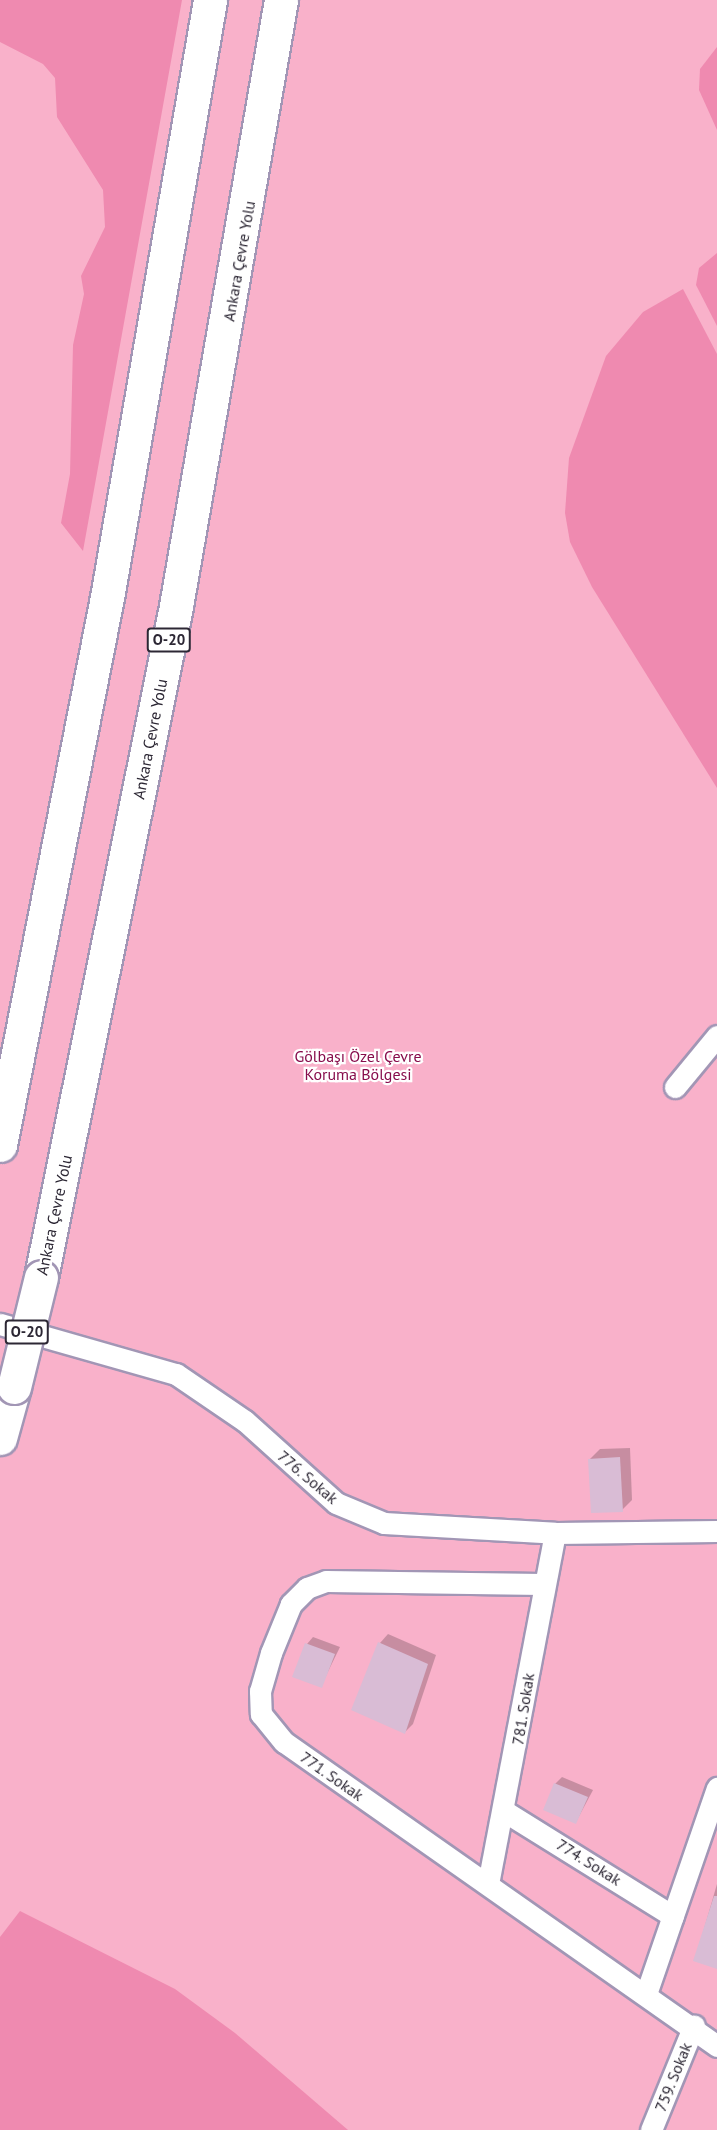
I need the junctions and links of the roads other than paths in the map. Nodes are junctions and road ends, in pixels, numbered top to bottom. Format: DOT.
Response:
graph roads {
  1 [pos="210,0"];
  2 [pos="281,0"];
  3 [pos="717,1036"];
  4 [pos="675,1087"];
  5 [pos="0,1145"];
  6 [pos="0,1324"];
  7 [pos="0,1437"];
  8 [pos="717,1531"];
  9 [pos="555,1533"];
  10 [pos="542,1584"];
  11 [pos="717,1788"];
  12 [pos="504,1811"];
  13 [pos="488,1884"];
  14 [pos="673,1916"];
  15 [pos="646,1994"];
  16 [pos="694,2025"];
  17 [pos="717,2046"];
  18 [pos="651,2130"];
  1 -- 5 [label="highway"];
  2 -- 7 [label="highway, Ankara Çevre Yolu / O-20, bridge"];
  3 -- 4 [label="street"];
  6 -- 9 [label="street, 776. Sokak"];
  8 -- 9 [label="street, 776. Sokak"];
  9 -- 10 [label="street, 781. Sokak"];
  10 -- 12 [label="street, 781. Sokak"];
  10 -- 13 [label="street, 771. Sokak"];
  11 -- 14 [label="street"];
  12 -- 13 [label="street, 781. Sokak"];
  12 -- 14 [label="street, 774. Sokak"];
  13 -- 15 [label="street, 771. Sokak"];
  14 -- 15 [label="street"];
  15 -- 16 [label="street, 771. Sokak"];
  16 -- 17 [label="street, 771. Sokak"];
  16 -- 18 [label="street, 759. Sokak"];
}
